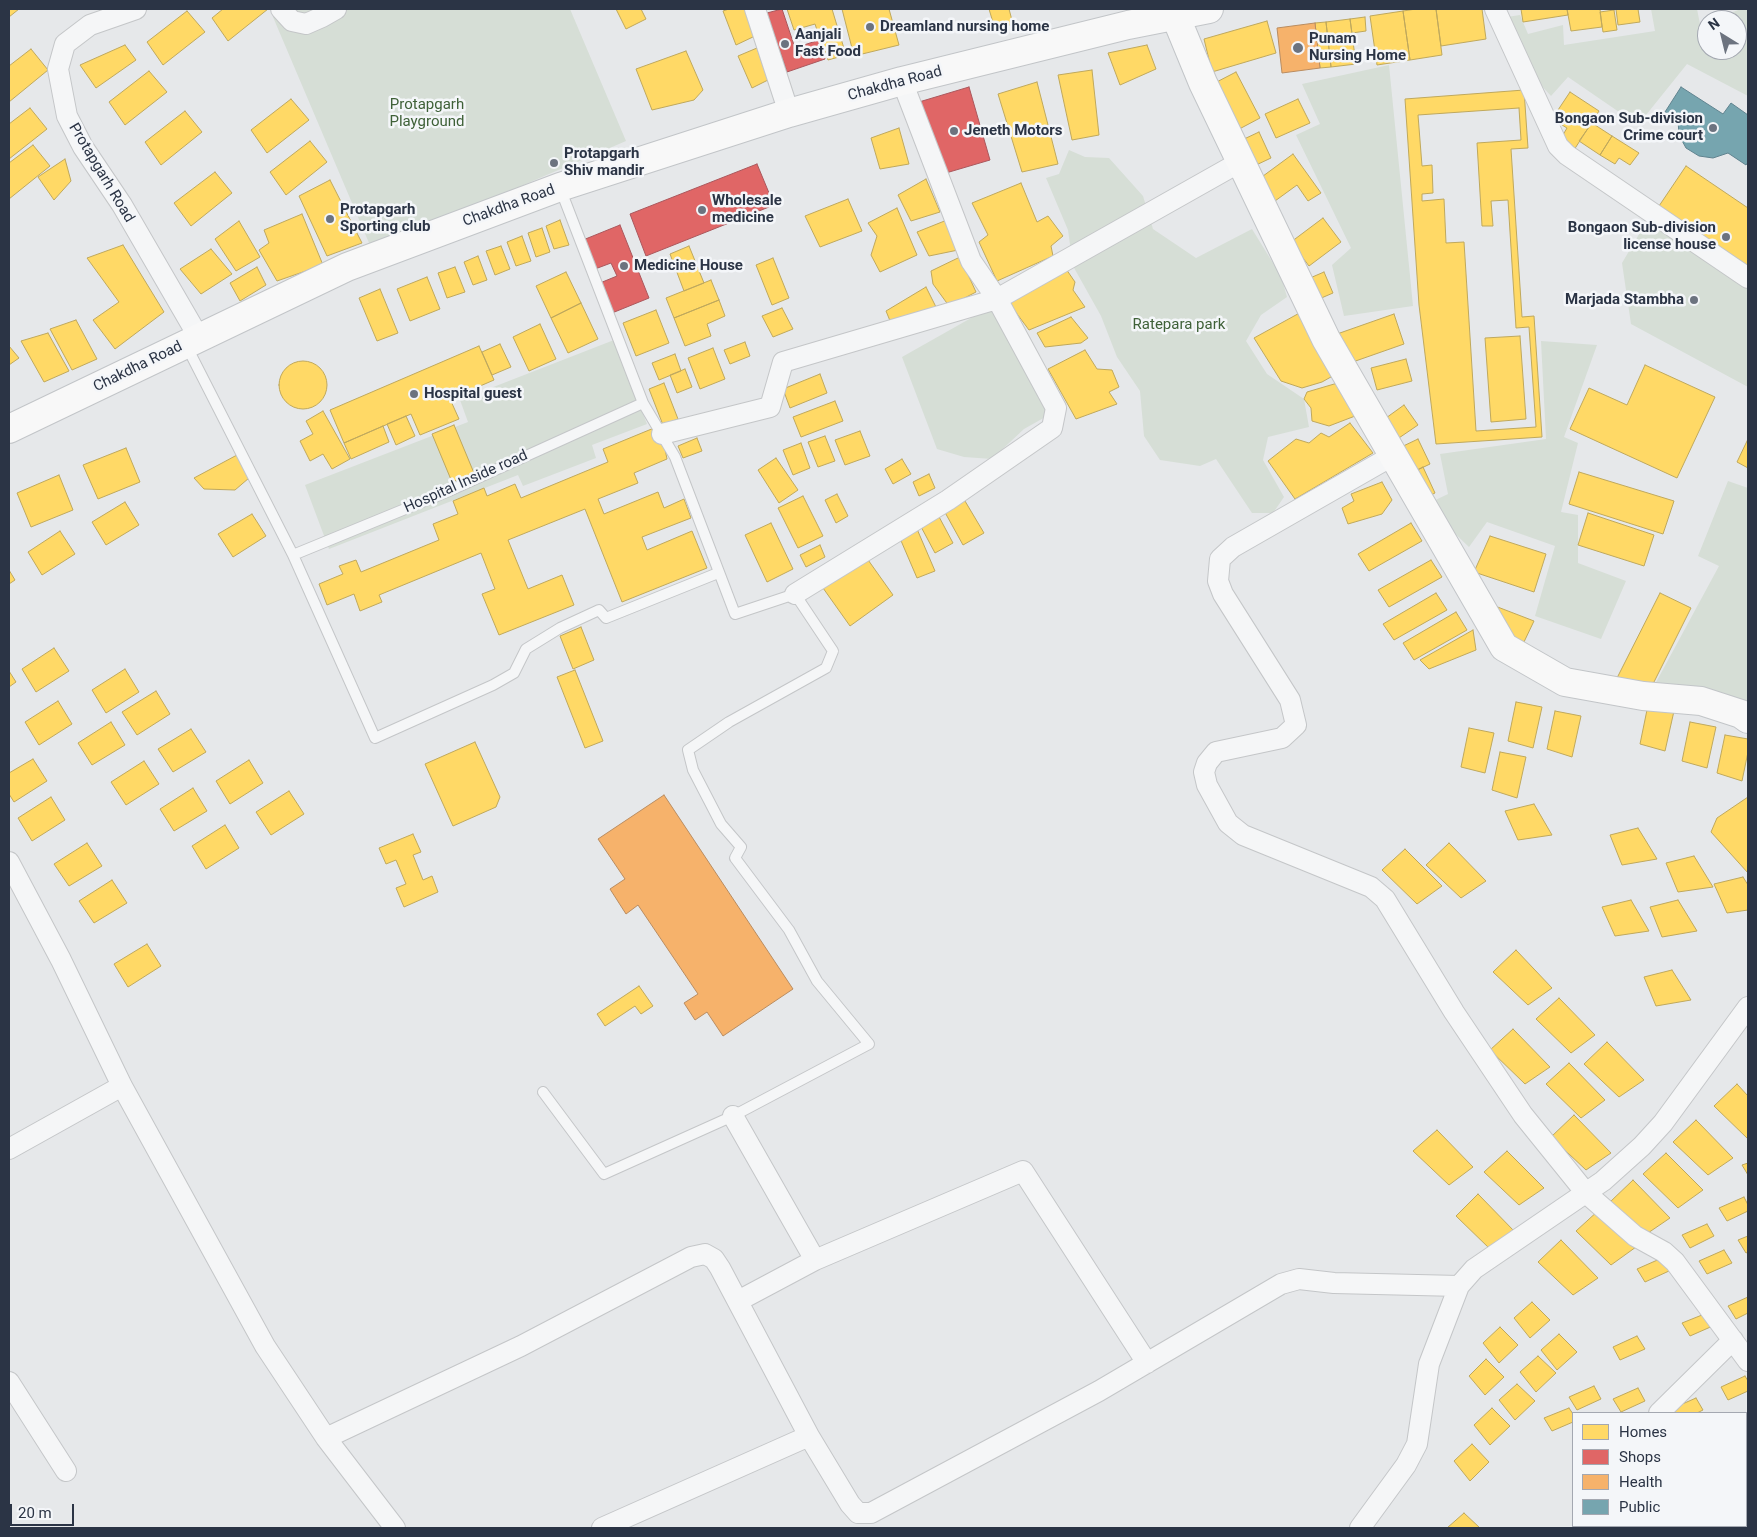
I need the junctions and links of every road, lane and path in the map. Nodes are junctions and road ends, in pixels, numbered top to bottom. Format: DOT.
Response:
graph roads {
  1 [pos="136,9"];
  2 [pos="281,9"];
  3 [pos="336,9"];
  4 [pos="755,9"];
  5 [pos="1210,9"];
  6 [pos="1495,9"];
  7 [pos="1175,15"];
  8 [pos="1127,17"];
  9 [pos="902,81"];
  10 [pos="789,113"];
  11 [pos="1240,162"];
  12 [pos="560,186"];
  13 [pos="1748,278"];
  14 [pos="997,299"];
  15 [pos="192,340"];
  16 [pos="643,403"];
  17 [pos="9,428"];
  18 [pos="662,434"];
  19 [pos="1392,456"];
  20 [pos="293,555"];
  21 [pos="718,573"];
  22 [pos="796,594"];
  23 [pos="1748,719"];
  24 [pos="9,862"];
  25 [pos="1748,1007"];
  26 [pos="122,1086"];
  27 [pos="543,1092"];
  28 [pos="733,1116"];
  29 [pos="9,1149"];
  30 [pos="1586,1193"];
  31 [pos="816,1260"];
  32 [pos="1459,1286"];
  33 [pos="738,1301"];
  34 [pos="1733,1340"];
  35 [pos="1748,1361"];
  36 [pos="1147,1363"];
  37 [pos="9,1382"];
  38 [pos="1661,1412"];
  39 [pos="808,1436"];
  40 [pos="326,1438"];
  41 [pos="66,1471"];
  42 [pos="394,1528"];
  43 [pos="602,1528"];
  44 [pos="1360,1528"];
  1 -- 15 [label="street, Protapgarh Road"];
  2 -- 3 [label="street"];
  4 -- 10 [label="street"];
  5 -- 7 [label="main road, Chakdha Road"];
  6 -- 13 [label="street"];
  7 -- 8 [label="main road, Chakdha Road"];
  7 -- 11 [label="main road"];
  8 -- 9 [label="main road, Chakdha Road"];
  9 -- 10 [label="main road, Chakdha Road"];
  9 -- 14 [label="street"];
  10 -- 12 [label="main road, Chakdha Road"];
  11 -- 14 [label="street"];
  11 -- 19 [label="main road"];
  12 -- 15 [label="main road, Chakdha Road"];
  12 -- 16 [label="lane"];
  14 -- 18 [label="street"];
  14 -- 22 [label="street"];
  15 -- 17 [label="main road, Chakdha Road"];
  15 -- 20 [label="lane"];
  16 -- 18 [label="lane"];
  16 -- 20 [label="lane, Hospital Inside road"];
  18 -- 21 [label="lane"];
  19 -- 23 [label="main road"];
  19 -- 30 [label="street"];
  20 -- 21 [label="lane"];
  21 -- 22 [label="lane"];
  22 -- 28 [label="lane"];
  24 -- 26 [label="street"];
  25 -- 30 [label="street"];
  26 -- 29 [label="street"];
  26 -- 40 [label="street"];
  27 -- 28 [label="lane"];
  28 -- 31 [label="street"];
  30 -- 32 [label="street"];
  30 -- 34 [label="street"];
  31 -- 33 [label="street"];
  31 -- 36 [label="street"];
  32 -- 36 [label="street"];
  32 -- 44 [label="street"];
  33 -- 39 [label="street"];
  33 -- 40 [label="street"];
  34 -- 35 [label="street"];
  34 -- 38 [label="street"];
  36 -- 39 [label="street"];
  37 -- 41 [label="street"];
  39 -- 43 [label="street"];
  40 -- 42 [label="street"];
}
